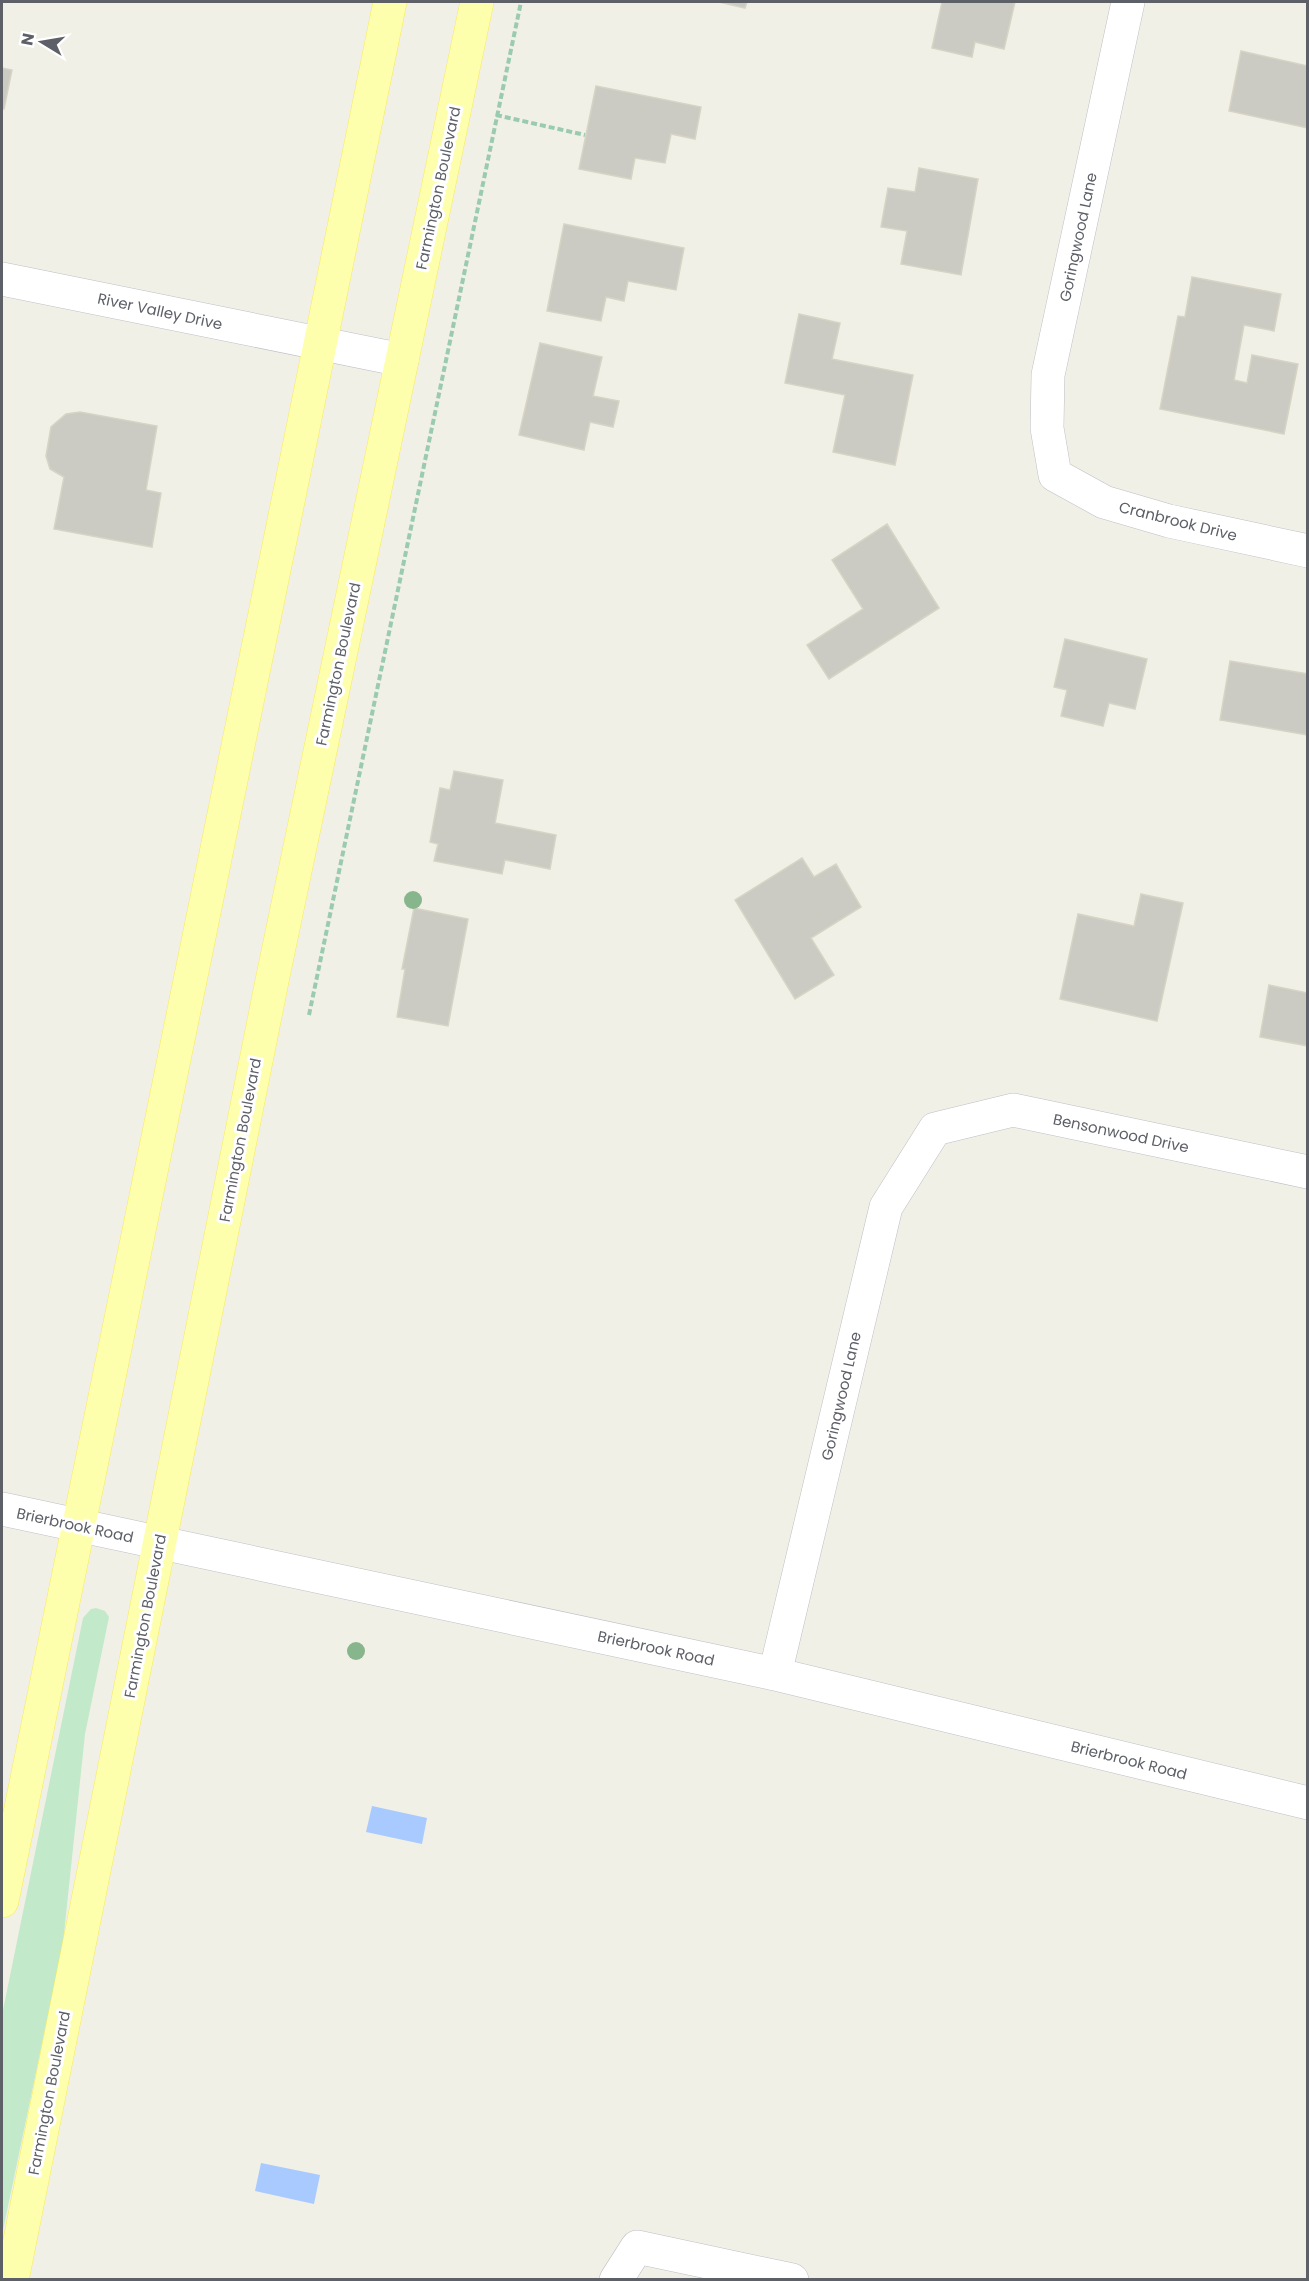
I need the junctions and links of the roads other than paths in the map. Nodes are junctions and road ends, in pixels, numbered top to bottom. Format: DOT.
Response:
graph roads {
  1 [pos="390,2"];
  2 [pos="477,2"];
  3 [pos="1128,2"];
  4 [pos="2,279"];
  5 [pos="319,344"];
  6 [pos="402,360"];
  7 [pos="1054,475"];
  8 [pos="1308,551"];
  9 [pos="935,1129"];
  10 [pos="1308,1172"];
  11 [pos="2,1509"];
  12 [pos="78,1526"];
  13 [pos="159,1543"];
  14 [pos="775,1674"];
  15 [pos="1308,1803"];
  16 [pos="2,1901"];
  17 [pos="12,2280"];
  18 [pos="616,2280"];
  19 [pos="792,2280"];
  1 -- 5 [label="main road"];
  2 -- 6 [label="main road, Farmington Boulevard"];
  3 -- 7 [label="street, Goringwood Lane"];
  4 -- 5 [label="street, River Valley Drive"];
  5 -- 6 [label="street, River Valley Drive"];
  5 -- 12 [label="main road"];
  6 -- 13 [label="main road, Farmington Boulevard"];
  7 -- 8 [label="street, Cranbrook Drive"];
  9 -- 10 [label="street, Bensonwood Drive"];
  9 -- 14 [label="street, Goringwood Lane"];
  11 -- 12 [label="street, Brierbrook Road"];
  12 -- 13 [label="street, Brierbrook Road"];
  12 -- 16 [label="main road"];
  13 -- 14 [label="street, Brierbrook Road"];
  13 -- 17 [label="main road, Farmington Boulevard"];
  14 -- 15 [label="street, Brierbrook Road"];
  18 -- 19 [label="street"];
}
